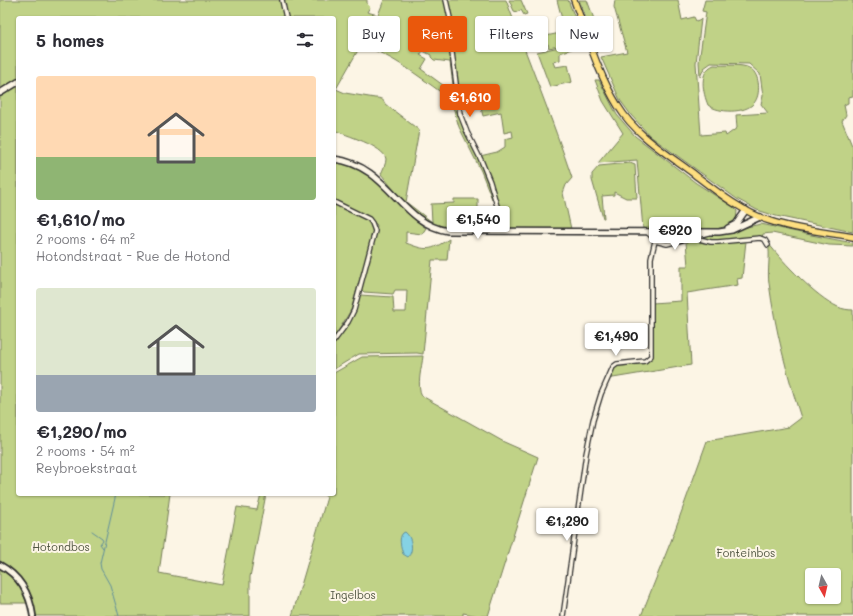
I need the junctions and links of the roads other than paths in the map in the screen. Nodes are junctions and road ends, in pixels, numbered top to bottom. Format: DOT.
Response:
graph roads {
  1 [pos="282,0"];
  2 [pos="446,0"];
  3 [pos="574,0"];
  4 [pos="286,16"];
  5 [pos="16,83"];
  6 [pos="0,93"];
  7 [pos="336,159"];
  8 [pos="336,203"];
  9 [pos="746,210"];
  10 [pos="760,217"];
  11 [pos="503,232"];
  12 [pos="647,232"];
  13 [pos="712,232"];
  14 [pos="853,237"];
  15 [pos="695,238"];
  16 [pos="655,241"];
  17 [pos="768,244"];
  18 [pos="336,338"];
  19 [pos="0,565"];
  20 [pos="33,616"];
  21 [pos="564,616"];
  1 -- 4 [label="street"];
  2 -- 11 [label="street"];
  3 -- 9 [label="main road"];
  5 -- 6 [label="main road"];
  7 -- 11 [label="main road"];
  8 -- 18 [label="street"];
  9 -- 10 [label="main road"];
  9 -- 13 [label="main road"];
  10 -- 13 [label="main road"];
  10 -- 14 [label="main road"];
  11 -- 12 [label="main road"];
  12 -- 13 [label="main road"];
  12 -- 16 [label="street"];
  13 -- 15 [label="street"];
  15 -- 16 [label="street"];
  15 -- 17 [label="street"];
  16 -- 21 [label="street"];
  19 -- 20 [label="street"];
}
